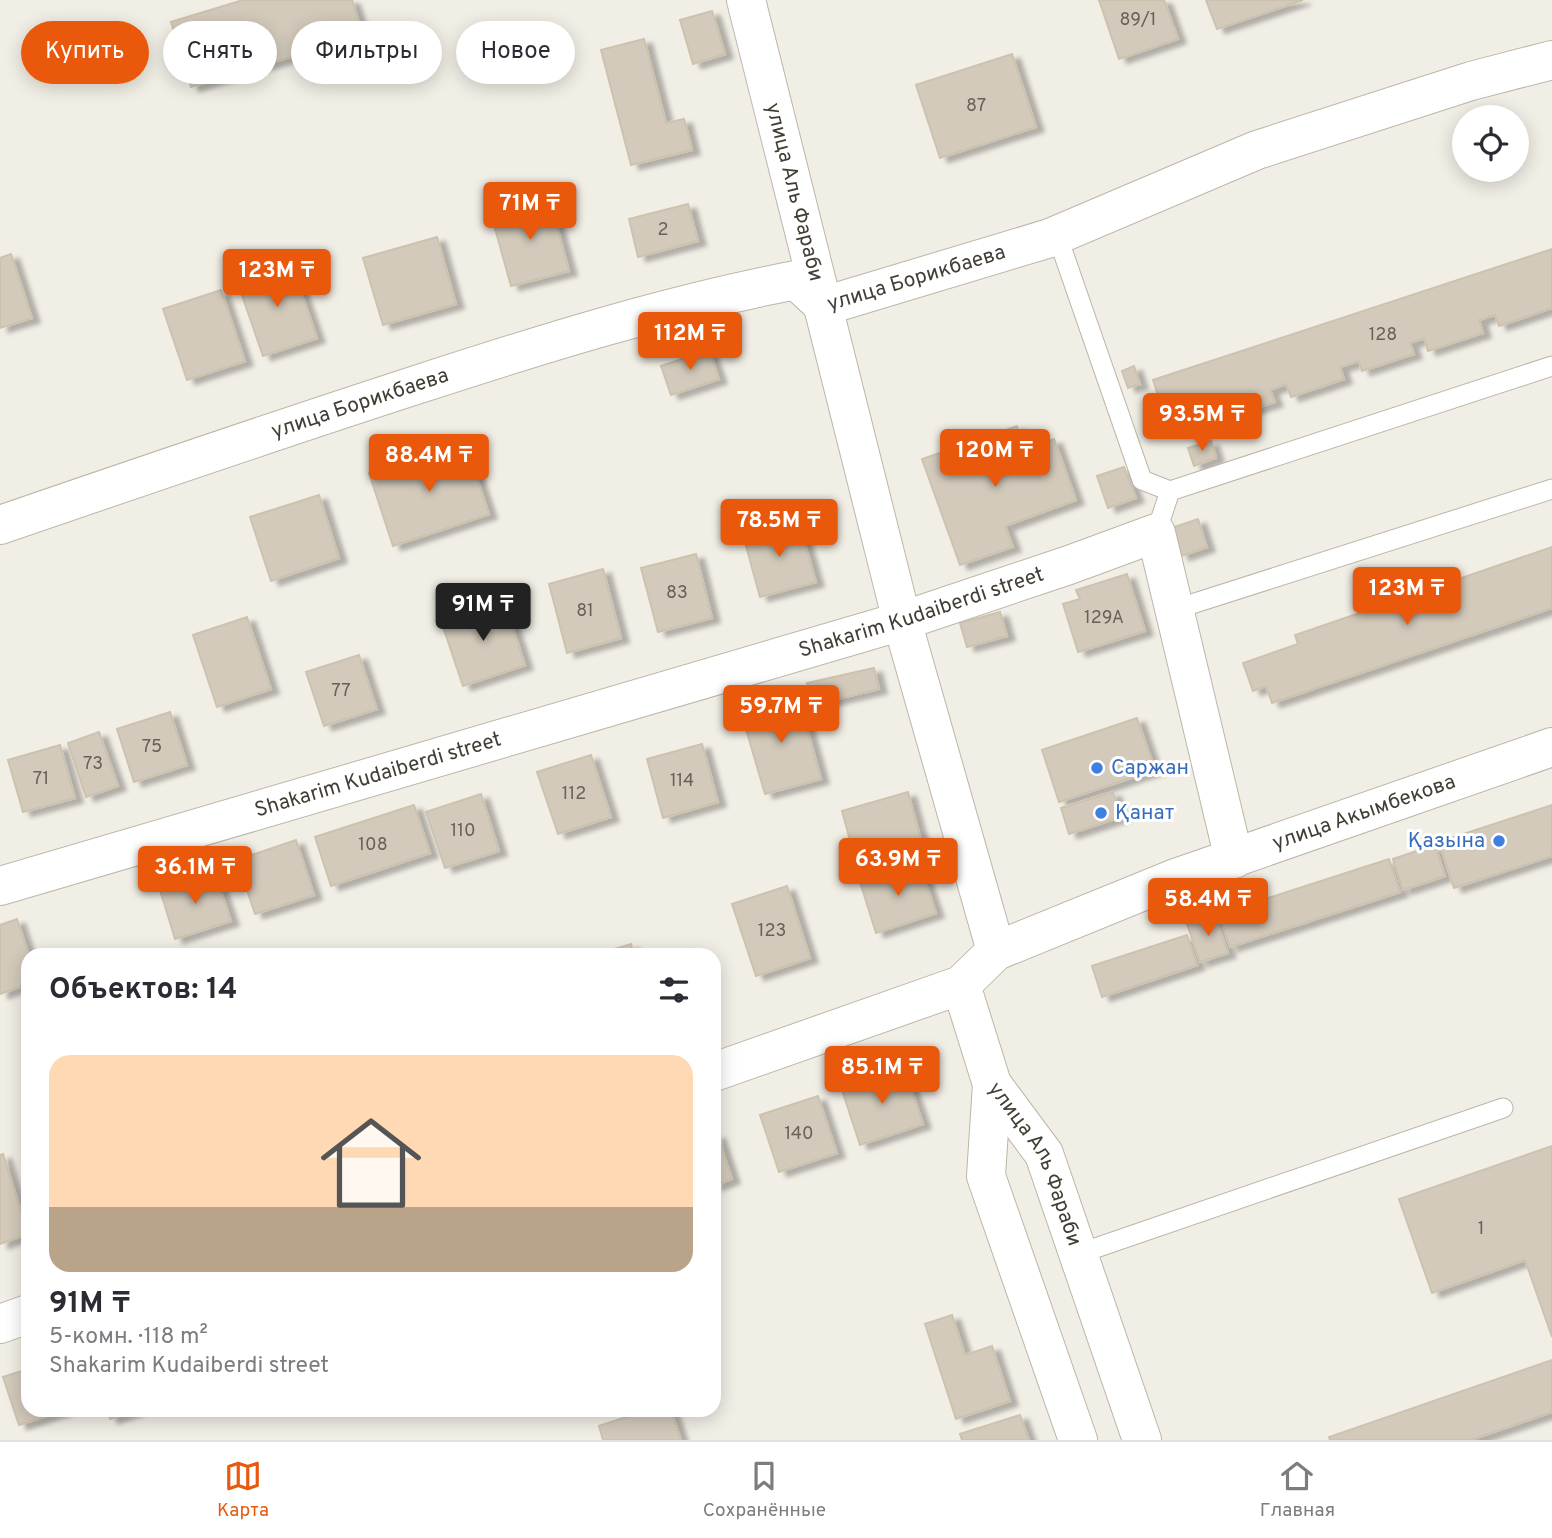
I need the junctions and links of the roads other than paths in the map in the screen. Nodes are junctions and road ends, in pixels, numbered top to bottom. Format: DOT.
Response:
graph roads {
  1 [pos="746,0"];
  2 [pos="1552,60"];
  3 [pos="1057,235"];
  4 [pos="824,306"];
  5 [pos="1552,366"];
  6 [pos="1552,489"];
  7 [pos="1170,491"];
  8 [pos="0,526"];
  9 [pos="1156,533"];
  10 [pos="1173,610"];
  11 [pos="902,621"];
  12 [pos="1552,747"];
  13 [pos="1234,859"];
  14 [pos="0,886"];
  15 [pos="996,951"];
  16 [pos="961,985"];
  17 [pos="721,1070"];
  18 [pos="992,1084"];
  19 [pos="1503,1108"];
  20 [pos="1078,1254"];
  21 [pos="21,1316"];
  22 [pos="0,1324"];
  23 [pos="1078,1440"];
  24 [pos="1142,1440"];
  1 -- 4 [label="street, улица Аль Фараби"];
  2 -- 3 [label="street, улица Борикбаева"];
  3 -- 4 [label="street, улица Борикбаева"];
  3 -- 7 [label="lane"];
  4 -- 8 [label="street, улица Борикбаева"];
  4 -- 11 [label="street, улица Аль Фараби"];
  5 -- 7 [label="lane"];
  6 -- 10 [label="lane"];
  7 -- 9 [label="lane"];
  9 -- 10 [label="street"];
  9 -- 11 [label="street, Shakarim Kudaiberdi street"];
  10 -- 13 [label="street"];
  11 -- 14 [label="street, Shakarim Kudaiberdi street"];
  11 -- 15 [label="street, улица Аль Фараби"];
  12 -- 13 [label="street, улица Акымбекова"];
  13 -- 15 [label="street, улица Акымбекова"];
  15 -- 16 [label="street, улица Акымбекова"];
  16 -- 17 [label="street, улица Акымбекова"];
  16 -- 18 [label="street"];
  18 -- 20 [label="street, улица Аль Фараби"];
  18 -- 23 [label="street, улица Аль Фараби"];
  19 -- 20 [label="lane"];
  20 -- 24 [label="street, улица Аль Фараби"];
  21 -- 22 [label="street"];
}
